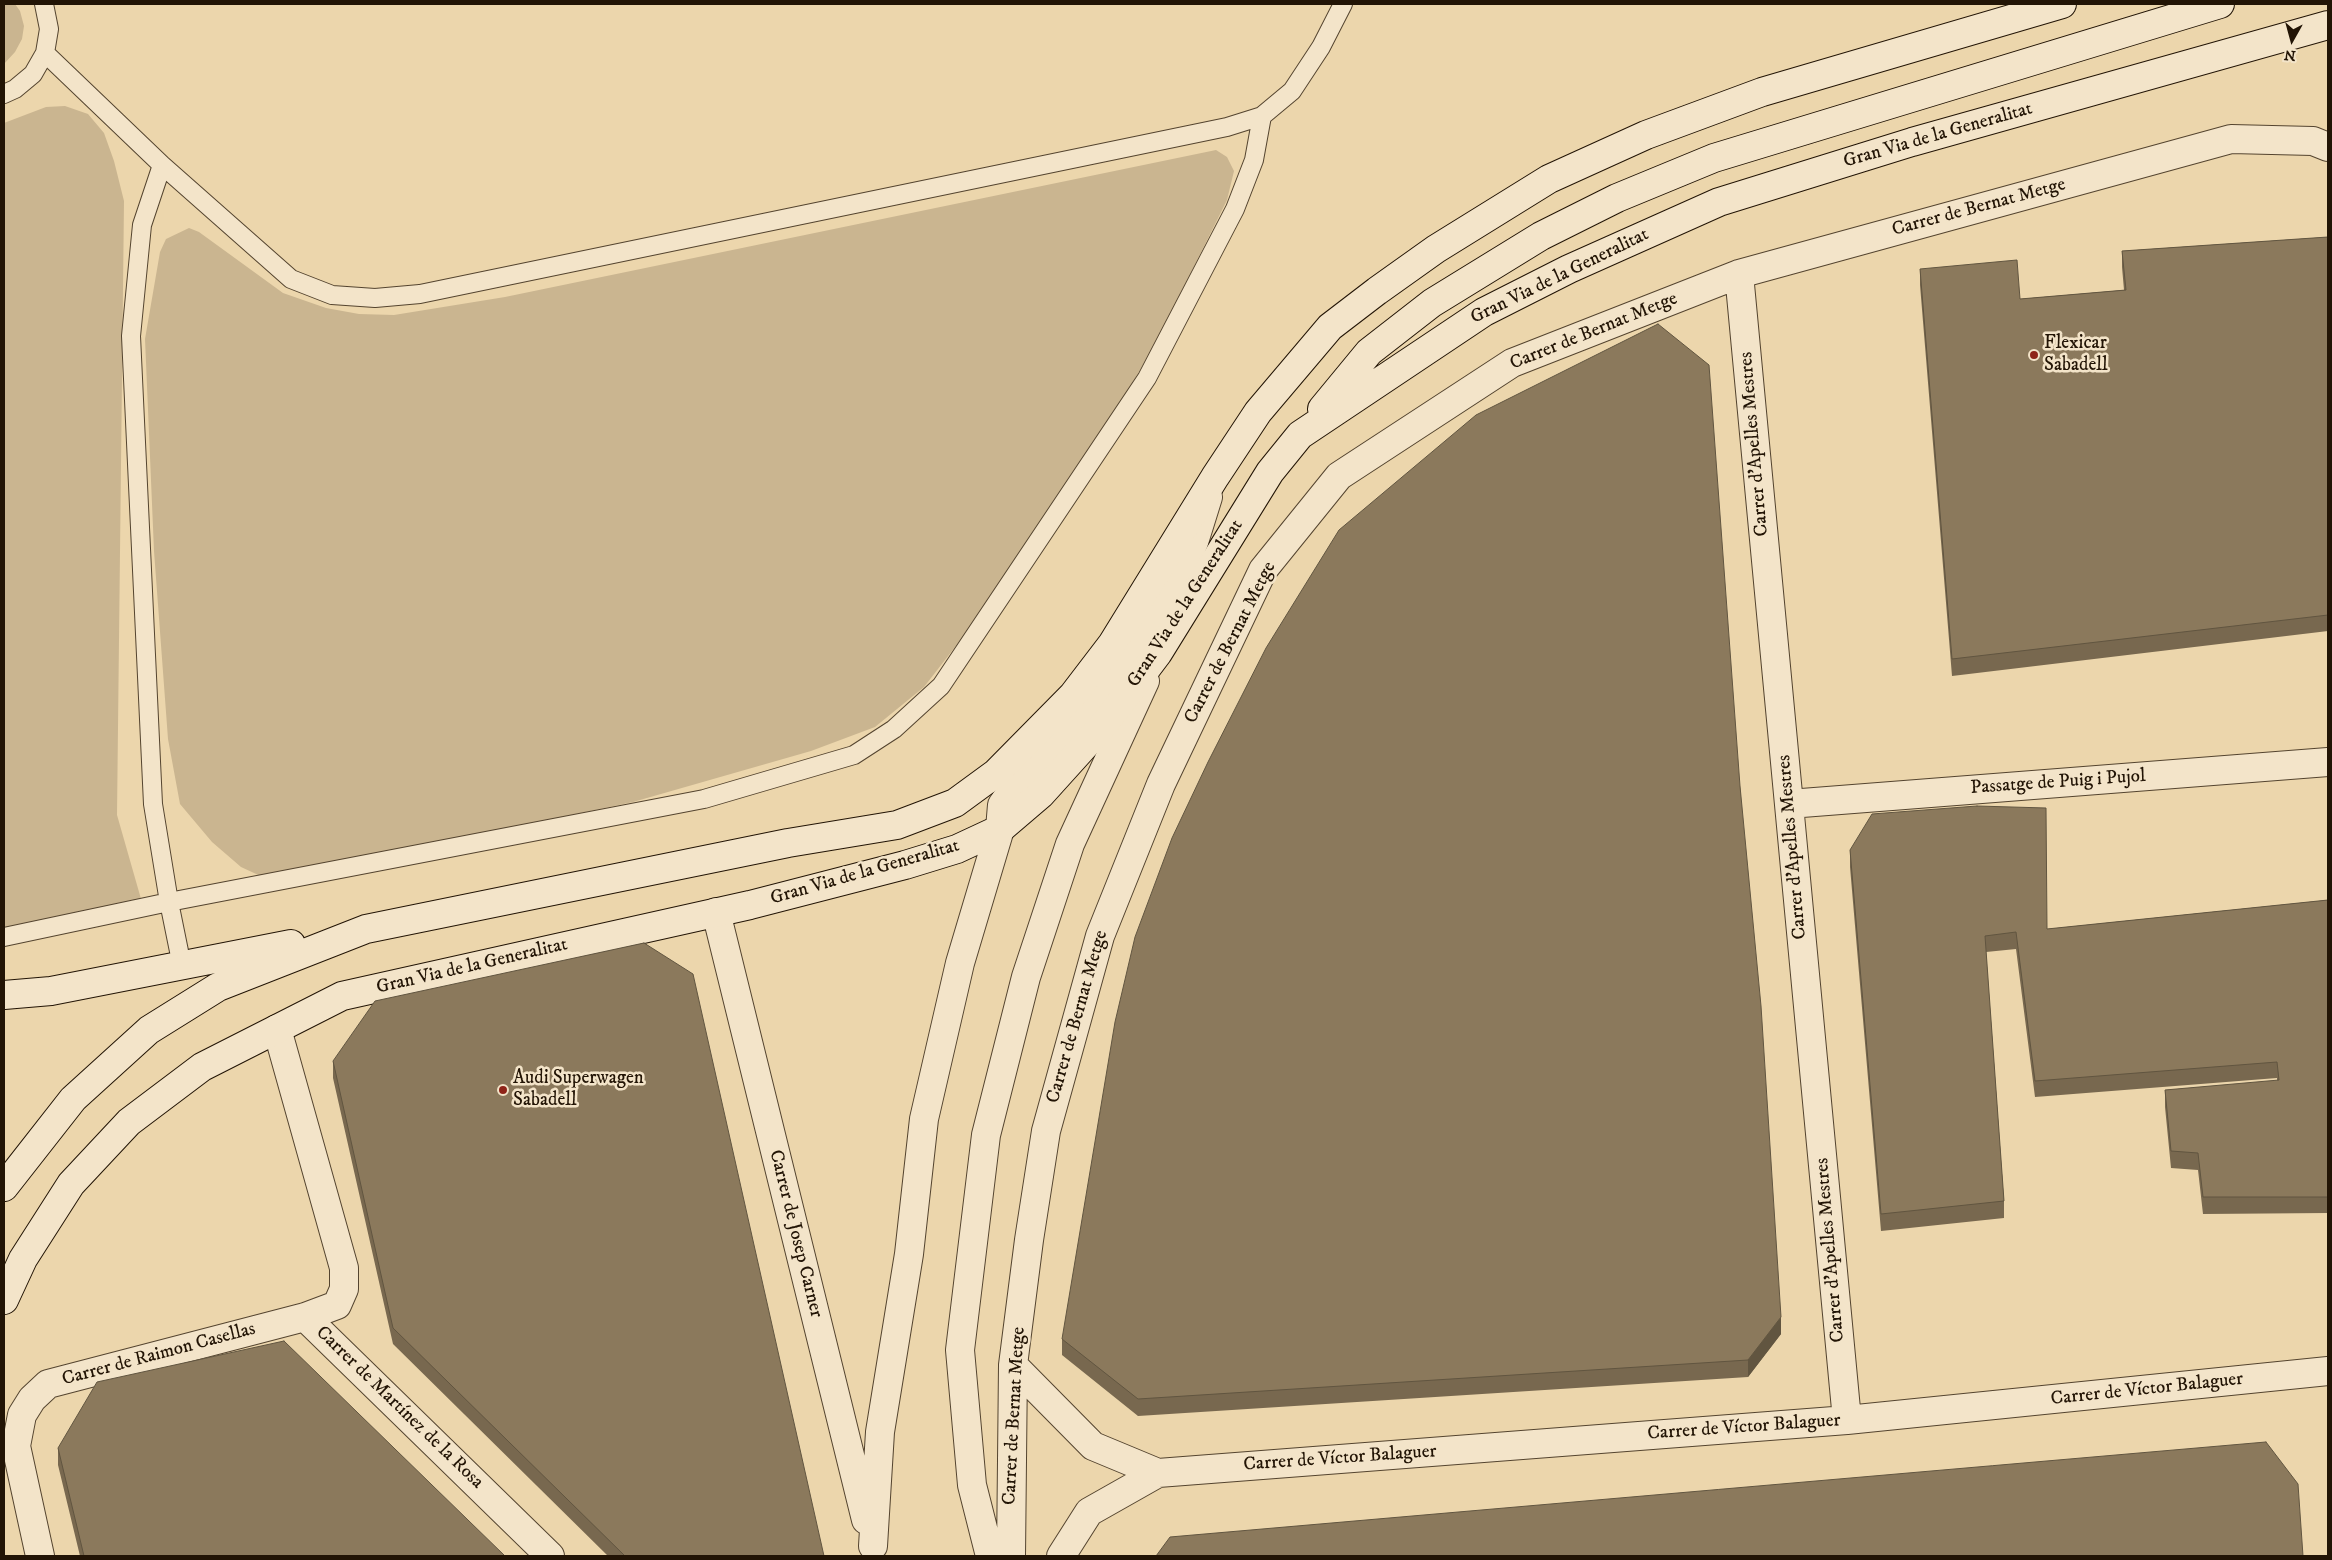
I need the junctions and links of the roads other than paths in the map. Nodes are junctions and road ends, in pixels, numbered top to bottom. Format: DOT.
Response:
graph roads {
  1 [pos="44,4"];
  2 [pos="1343,4"];
  3 [pos="2062,4"];
  4 [pos="2220,4"];
  5 [pos="2328,25"];
  6 [pos="45,53"];
  7 [pos="4,94"];
  8 [pos="1262,116"];
  9 [pos="2328,146"];
  10 [pos="162,164"];
  11 [pos="1739,274"];
  12 [pos="1300,435"];
  13 [pos="1215,477"];
  14 [pos="1158,653"];
  15 [pos="2328,762"];
  16 [pos="1788,804"];
  17 [pos="1000,829"];
  18 [pos="168,902"];
  19 [pos="716,912"];
  20 [pos="366,929"];
  21 [pos="4,937"];
  22 [pos="182,966"];
  23 [pos="4,995"];
  24 [pos="277,1029"];
  25 [pos="4,1187"];
  26 [pos="4,1300"];
  27 [pos="305,1317"];
  28 [pos="1013,1365"];
  29 [pos="2328,1371"];
  30 [pos="1847,1420"];
  31 [pos="1158,1473"];
  32 [pos="874,1551"];
  33 [pos="40,1556"];
  34 [pos="550,1556"];
  35 [pos="990,1556"];
  36 [pos="1012,1556"];
  37 [pos="1061,1556"];
  1 -- 6 [label="lane"];
  2 -- 8 [label="lane"];
  3 -- 13 [label="street, Gran Via de la Generalitat"];
  4 -- 12 [label="street"];
  5 -- 12 [label="street, Gran Via de la Generalitat"];
  6 -- 7 [label="lane"];
  6 -- 10 [label="lane"];
  8 -- 10 [label="lane"];
  8 -- 18 [label="lane"];
  9 -- 11 [label="street, Carrer de Bernat Metge"];
  10 -- 18 [label="lane"];
  11 -- 16 [label="street, Carrer d'Apelles Mestres"];
  11 -- 28 [label="street, Carrer de Bernat Metge"];
  12 -- 14 [label="street, Gran Via de la Generalitat"];
  13 -- 17 [label="street"];
  13 -- 20 [label="street, Gran Via de la Generalitat"];
  14 -- 17 [label="street, Gran Via de la Generalitat"];
  14 -- 35 [label="street, Carrer de Bernat Metge"];
  15 -- 16 [label="street, Passatge de Puig i Pujol"];
  16 -- 30 [label="street, Carrer d'Apelles Mestres"];
  17 -- 19 [label="street, Gran Via de la Generalitat"];
  17 -- 32 [label="street"];
  18 -- 21 [label="lane"];
  18 -- 22 [label="lane"];
  19 -- 24 [label="street, Gran Via de la Generalitat"];
  19 -- 32 [label="street, Carrer de Josep Carner"];
  20 -- 22 [label="street"];
  20 -- 25 [label="street, Gran Via de la Generalitat"];
  22 -- 23 [label="street"];
  24 -- 26 [label="street, Gran Via de la Generalitat"];
  24 -- 27 [label="street, Carrer de Martínez de la Rosa"];
  27 -- 33 [label="street, Carrer de Raimon Casellas"];
  27 -- 34 [label="street, Carrer de Martínez de la Rosa"];
  28 -- 31 [label="street, Carrer de Víctor Balaguer"];
  28 -- 36 [label="street, Carrer de Bernat Metge"];
  29 -- 30 [label="street, Carrer de Víctor Balaguer"];
  30 -- 31 [label="street, Carrer de Víctor Balaguer"];
  31 -- 37 [label="street, Carrer de Víctor Balaguer"];
}
